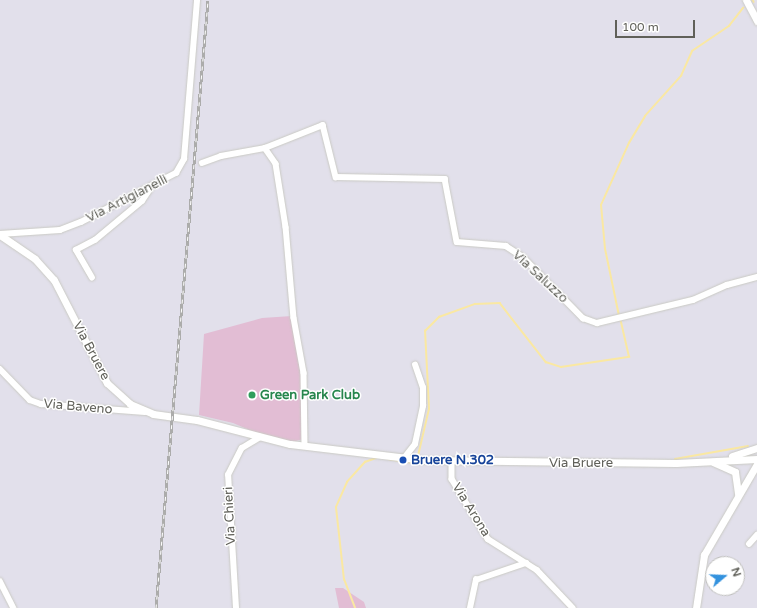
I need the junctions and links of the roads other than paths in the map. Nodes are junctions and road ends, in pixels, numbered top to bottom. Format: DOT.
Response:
graph roads {
  1 [pos="197,0"];
  2 [pos="746,0"];
  3 [pos="757,21"];
  4 [pos="265,148"];
  5 [pos="202,163"];
  6 [pos="150,189"];
  7 [pos="0,234"];
  8 [pos="757,277"];
  9 [pos="92,278"];
  10 [pos="415,365"];
  11 [pos="0,369"];
  12 [pos="145,412"];
  13 [pos="260,437"];
  14 [pos="305,446"];
  15 [pos="757,448"];
  16 [pos="405,457"];
  17 [pos="726,459"];
  18 [pos="757,459"];
  19 [pos="452,461"];
  20 [pos="703,461"];
  21 [pos="757,464"];
  22 [pos="757,472"];
  23 [pos="747,480"];
  24 [pos="736,499"];
  25 [pos="757,536"];
  26 [pos="749,544"];
  27 [pos="526,563"];
  28 [pos="0,581"];
  29 [pos="14,608"];
  30 [pos="236,608"];
  31 [pos="470,608"];
  32 [pos="573,608"];
  33 [pos="696,608"];
  1 -- 6 [label="street, Via Artigianelli"];
  2 -- 3 [label="street"];
  4 -- 5 [label="street"];
  4 -- 8 [label="street, Via Saluzzo"];
  4 -- 14 [label="street"];
  6 -- 7 [label="street, Via Artigianelli"];
  6 -- 9 [label="street"];
  7 -- 12 [label="street, Via Bruere"];
  10 -- 16 [label="street"];
  11 -- 12 [label="street, Via Baveno"];
  12 -- 13 [label="street, Via Bruere"];
  13 -- 14 [label="street, Via Bruere"];
  13 -- 30 [label="street, Via Chieri"];
  14 -- 16 [label="street, Via Bruere"];
  15 -- 17 [label="street"];
  16 -- 19 [label="street, Via Bruere"];
  17 -- 18 [label="street, Via Bruere"];
  17 -- 20 [label="street, Via Bruere"];
  19 -- 20 [label="street, Via Bruere"];
  19 -- 27 [label="street, Via Arona"];
  20 -- 24 [label="street"];
  21 -- 23 [label="street"];
  22 -- 23 [label="street"];
  23 -- 24 [label="street"];
  24 -- 33 [label="street"];
  25 -- 26 [label="street"];
  27 -- 31 [label="street"];
  27 -- 32 [label="street, Via Arona"];
  28 -- 29 [label="street"];
}
